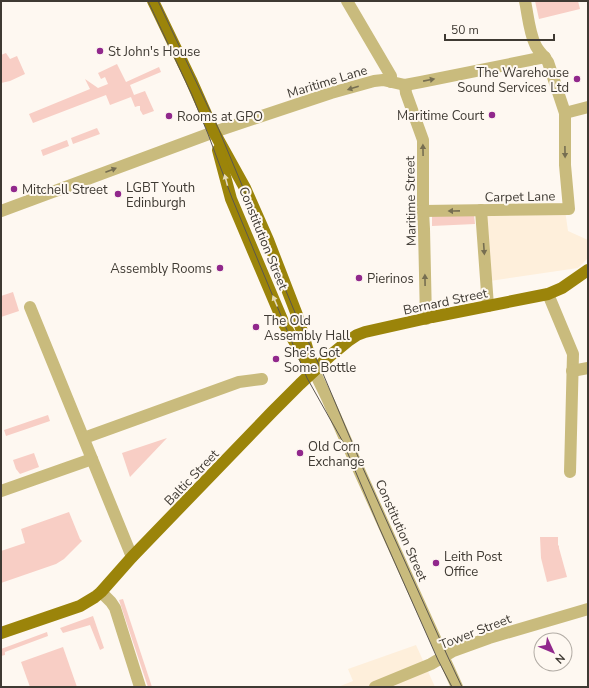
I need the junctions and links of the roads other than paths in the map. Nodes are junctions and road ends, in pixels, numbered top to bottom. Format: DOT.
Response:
graph roads {
  1 [pos="153,1"];
  2 [pos="347,1"];
  3 [pos="526,1"];
  4 [pos="545,57"];
  5 [pos="391,82"];
  6 [pos="405,85"];
  7 [pos="588,107"];
  8 [pos="565,113"];
  9 [pos="214,132"];
  10 [pos="481,210"];
  11 [pos="1,211"];
  12 [pos="423,211"];
  13 [pos="588,270"];
  14 [pos="548,294"];
  15 [pos="488,306"];
  16 [pos="30,307"];
  17 [pos="426,319"];
  18 [pos="588,368"];
  19 [pos="314,371"];
  20 [pos="572,371"];
  21 [pos="262,379"];
  22 [pos="84,438"];
  23 [pos="92,460"];
  24 [pos="570,472"];
  25 [pos="1,491"];
  26 [pos="132,557"];
  27 [pos="101,592"];
  28 [pos="588,608"];
  29 [pos="1,633"];
  30 [pos="443,658"];
  31 [pos="140,687"];
  32 [pos="375,687"];
  33 [pos="456,687"];
  1 -- 9 [label="main road, Constitution Street"];
  2 -- 5 [label="street"];
  3 -- 4 [label="street"];
  6 -- 4 [label="street, Maritime Lane, one-way"];
  4 -- 8 [label="street"];
  5 -- 6 [label="street, Maritime Lane"];
  5 -- 9 [label="street, Maritime Lane, one-way"];
  12 -- 6 [label="street, Maritime Street, one-way"];
  7 -- 8 [label="street"];
  8 -- 10 [label="street, Carpet Lane, one-way"];
  11 -- 9 [label="street, one-way"];
  9 -- 19 [label="main road, Constitution Street"];
  19 -- 9 [label="main road, Constitution Street, one-way"];
  10 -- 12 [label="street, Carpet Lane, one-way"];
  10 -- 15 [label="street, one-way"];
  17 -- 12 [label="street, Maritime Street, one-way"];
  13 -- 14 [label="main road, Bernard Street"];
  14 -- 15 [label="main road, Bernard Street"];
  14 -- 20 [label="street"];
  15 -- 17 [label="main road, Bernard Street"];
  16 -- 22 [label="street"];
  17 -- 19 [label="main road, Bernard Street"];
  18 -- 20 [label="street"];
  19 -- 26 [label="main road, Baltic Street"];
  19 -- 30 [label="street, Constitution Street"];
  20 -- 24 [label="street"];
  21 -- 22 [label="street"];
  22 -- 23 [label="street"];
  23 -- 25 [label="street"];
  23 -- 26 [label="street"];
  26 -- 27 [label="main road, Baltic Street"];
  27 -- 29 [label="main road, Baltic Street"];
  27 -- 31 [label="street"];
  28 -- 30 [label="street, Tower Street"];
  30 -- 32 [label="street, Tower Street"];
  30 -- 33 [label="street, Constitution Street"];
}
